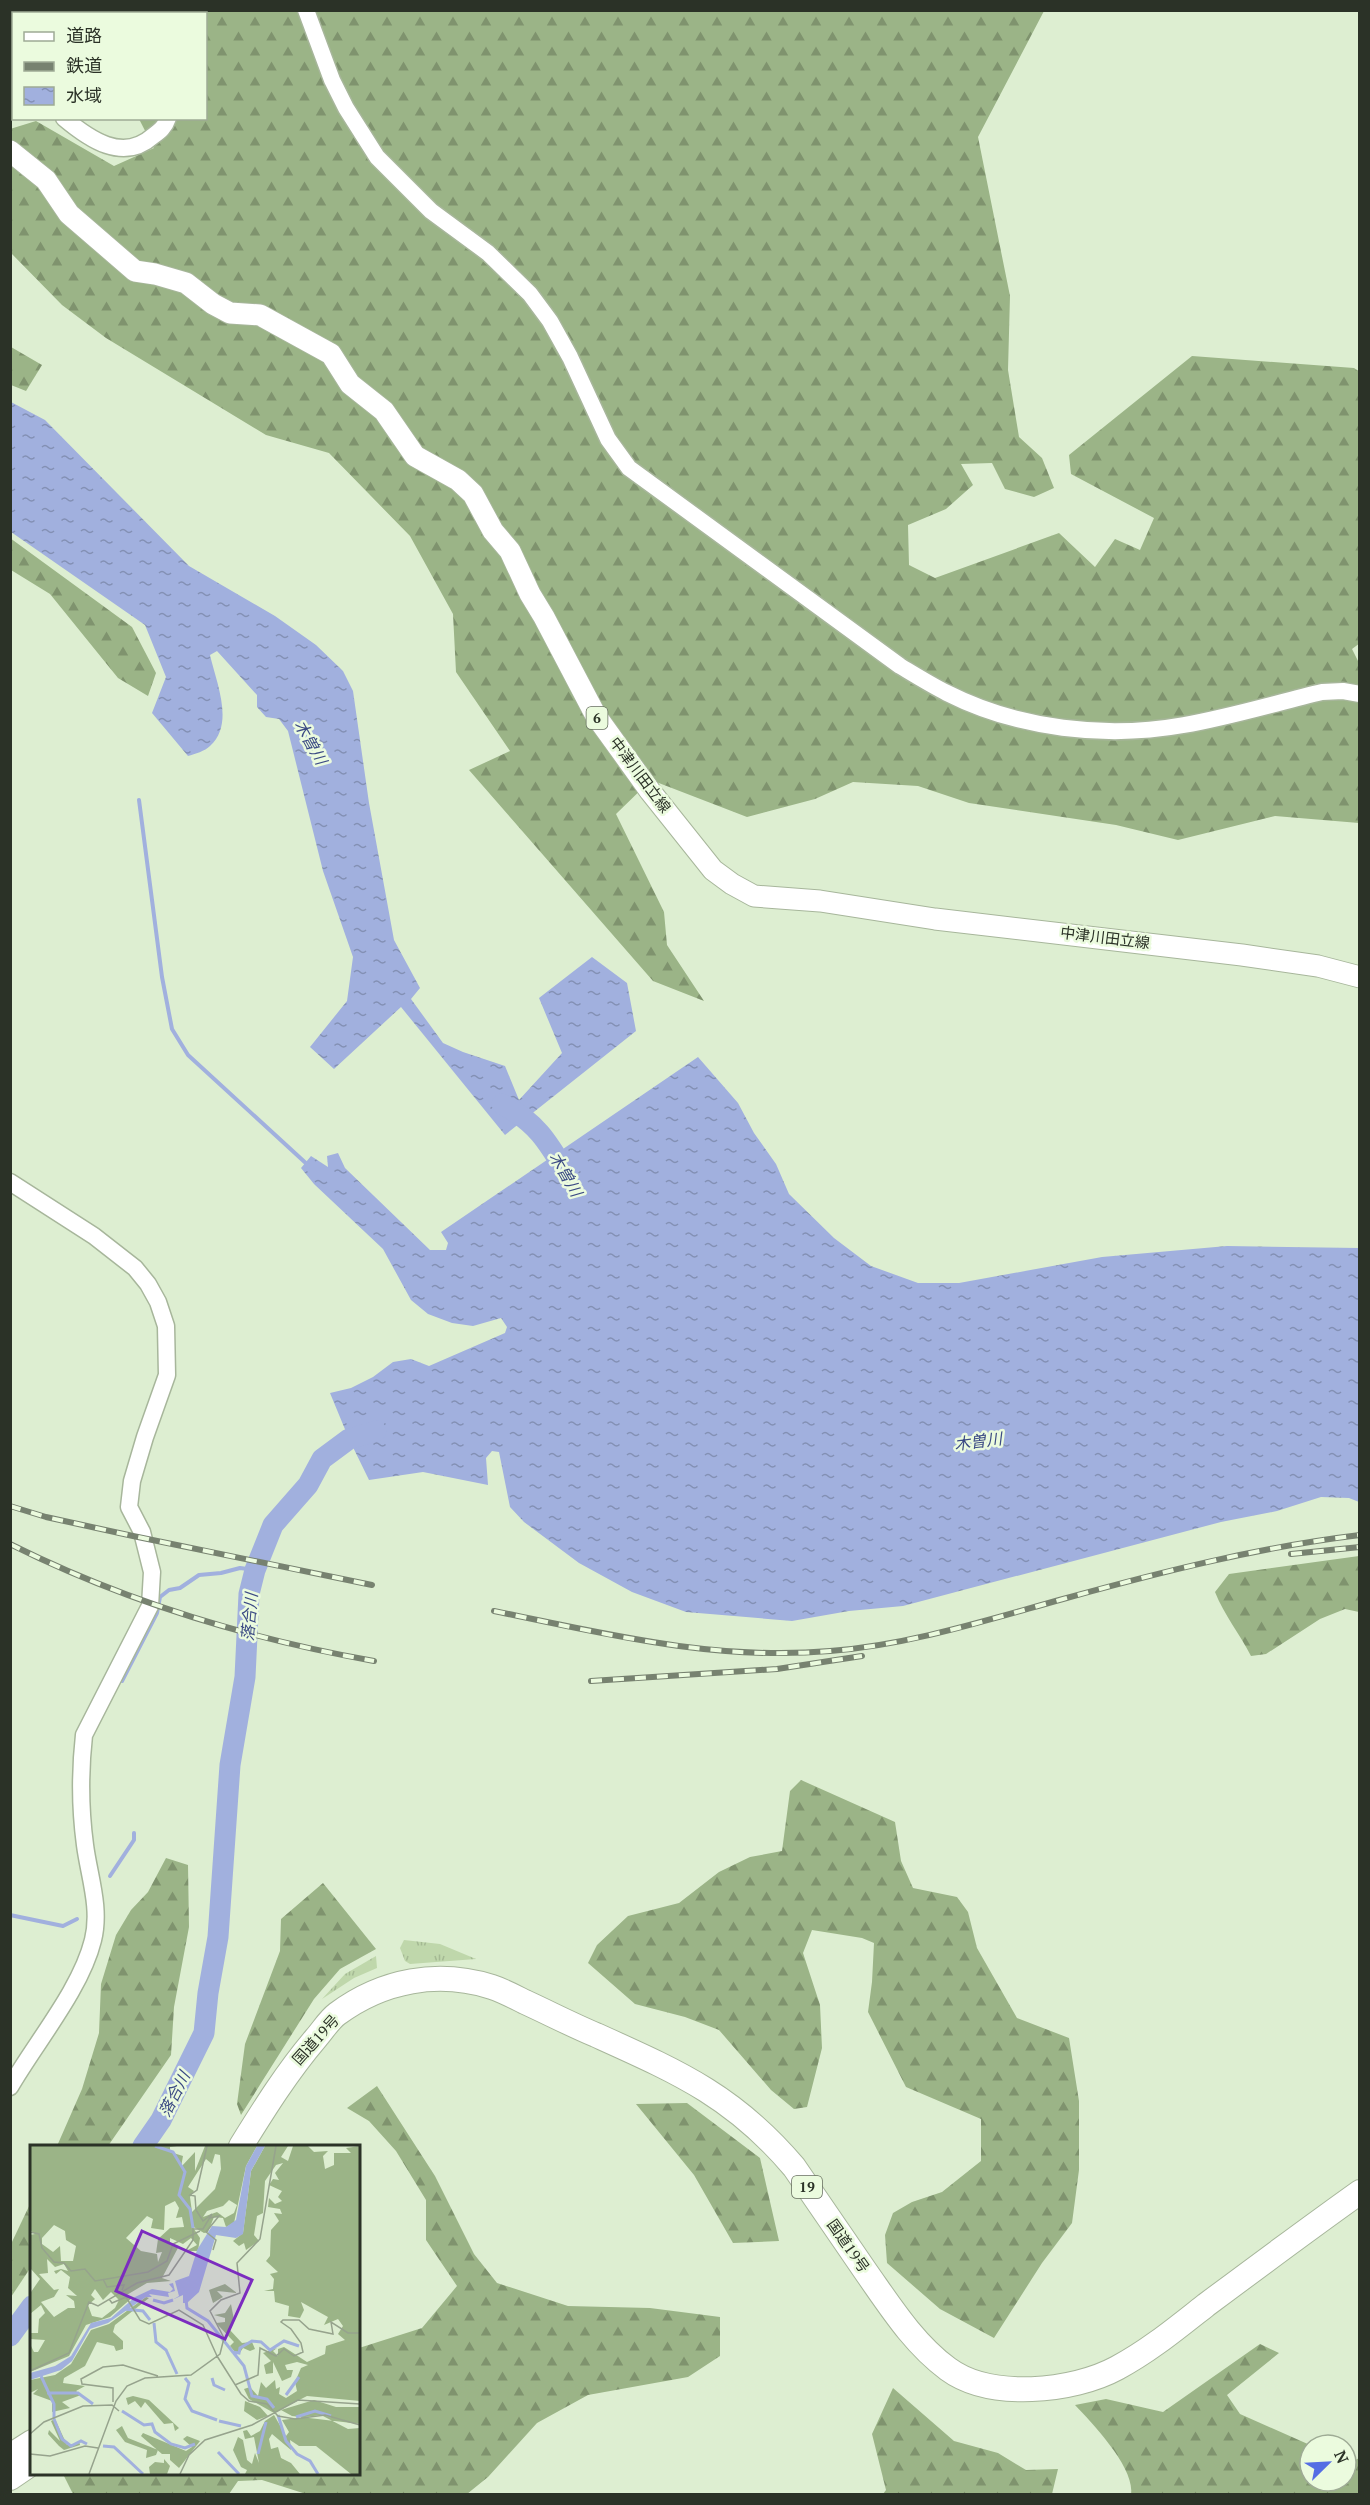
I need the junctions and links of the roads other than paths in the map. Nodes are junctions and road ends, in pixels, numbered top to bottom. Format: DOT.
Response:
graph roads {
  1 [pos="306,10"];
  2 [pos="66,120"];
  3 [pos="167,120"];
  4 [pos="10,151"];
  5 [pos="1359,694"];
  6 [pos="1359,977"];
  7 [pos="10,1182"];
  8 [pos="10,2086"];
  9 [pos="242,2145"];
  10 [pos="1359,2192"];
  11 [pos="30,2443"];
  12 [pos="10,2456"];
  13 [pos="30,2464"];
  14 [pos="10,2478"];
  1 -- 5 [label="street"];
  2 -- 3 [label="street"];
  4 -- 6 [label="main road, 中津川田立線 / 6"];
  7 -- 8 [label="street"];
  9 -- 10 [label="highway, 国道19号 / 19"];
  11 -- 12 [label="highway"];
  13 -- 14 [label="highway"];
}
